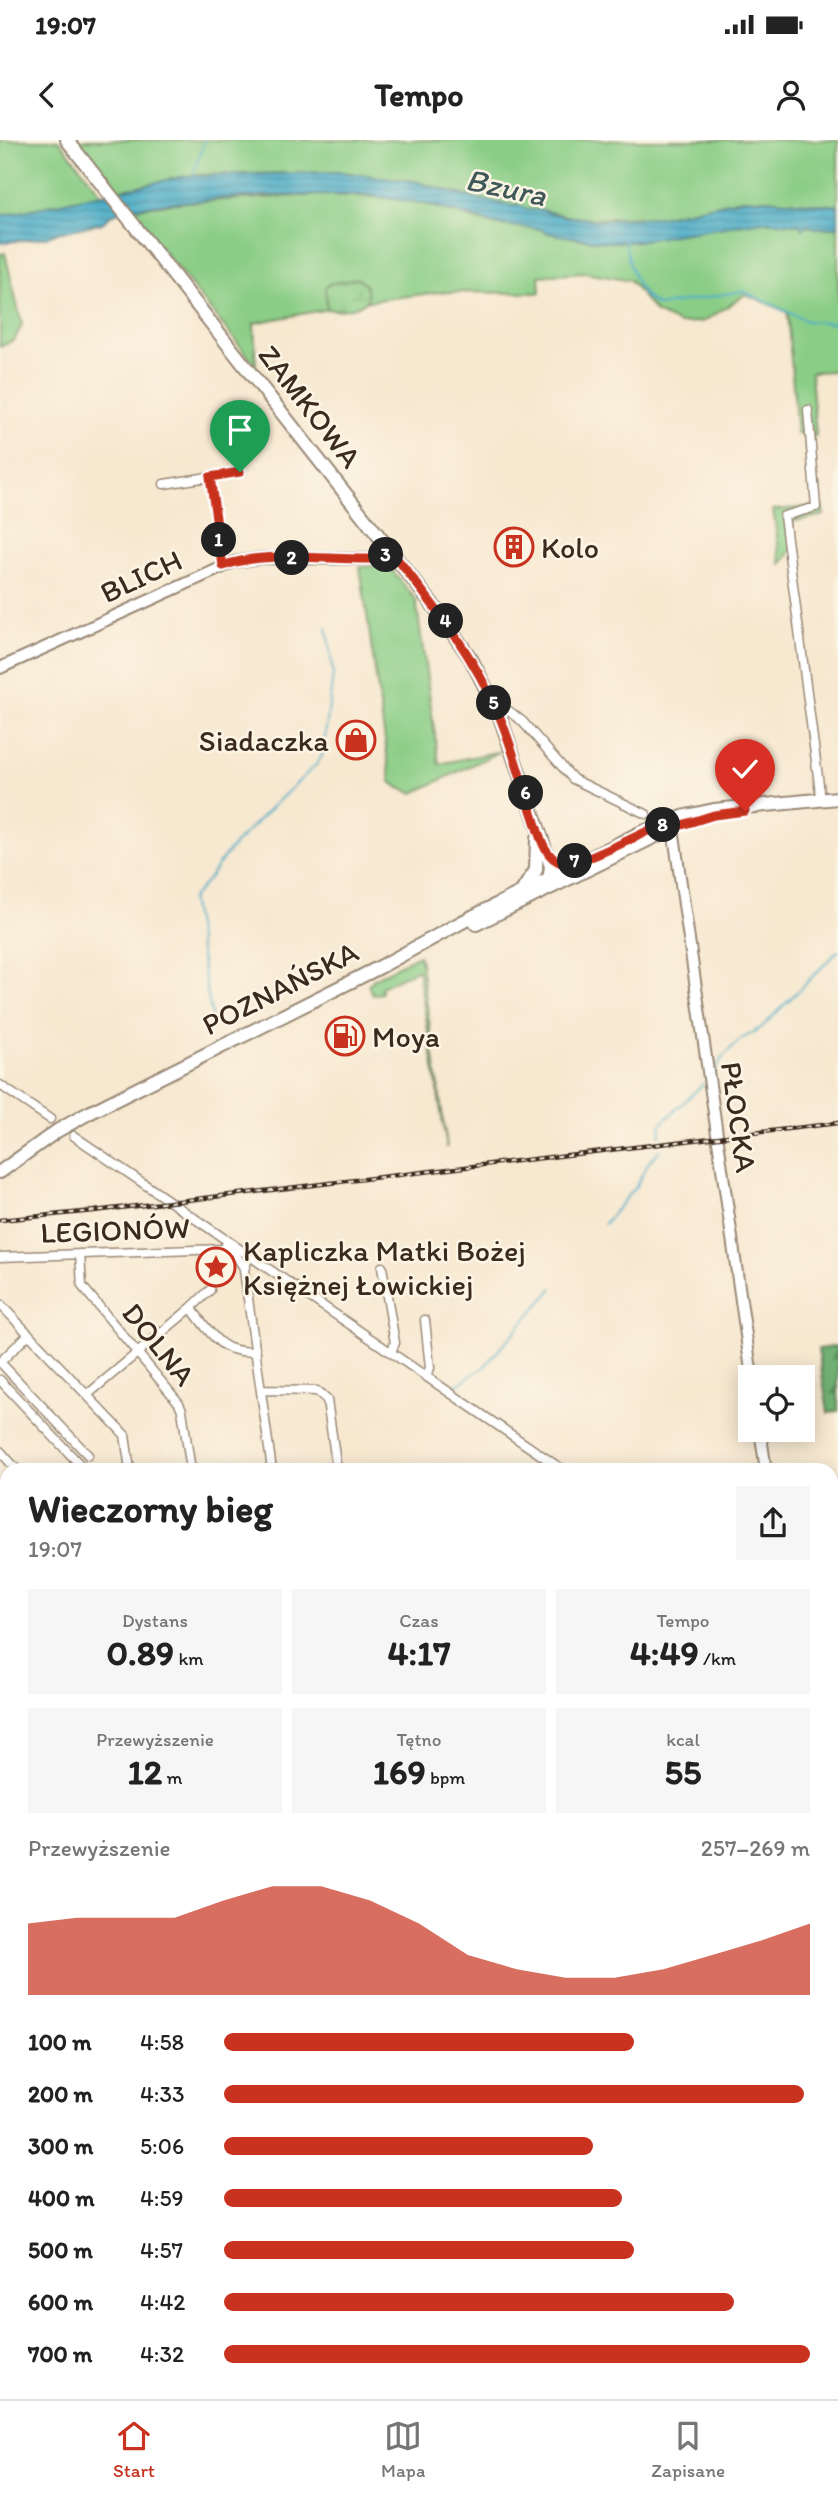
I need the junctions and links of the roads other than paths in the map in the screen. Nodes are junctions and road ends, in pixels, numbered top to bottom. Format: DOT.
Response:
graph roads {
  1 [pos="67,140"];
  2 [pos="808,410"];
  3 [pos="240,472"];
  4 [pos="210,477"];
  5 [pos="164,484"];
  6 [pos="391,551"];
  7 [pos="223,566"];
  8 [pos="0,668"];
  9 [pos="499,714"];
  10 [pos="838,798"];
  11 [pos="821,800"];
  12 [pos="646,814"];
  13 [pos="674,826"];
  14 [pos="654,838"];
  15 [pos="540,840"];
  16 [pos="672,850"];
  17 [pos="588,859"];
  18 [pos="678,864"];
  19 [pos="551,878"];
  20 [pos="565,881"];
  21 [pos="524,896"];
  22 [pos="0,1085"];
  23 [pos="50,1119"];
  24 [pos="74,1136"];
  25 [pos="0,1172"];
  26 [pos="227,1245"];
  27 [pos="80,1254"];
  28 [pos="250,1256"];
  29 [pos="0,1257"];
  30 [pos="382,1267"];
  31 [pos="244,1268"];
  32 [pos="210,1290"];
  33 [pos="0,1304"];
  34 [pos="191,1308"];
  35 [pos="425,1320"];
  36 [pos="29,1334"];
  37 [pos="256,1351"];
  38 [pos="391,1352"];
  39 [pos="137,1353"];
  40 [pos="0,1362"];
  41 [pos="750,1365"];
  42 [pos="426,1376"];
  43 [pos="0,1380"];
  44 [pos="261,1390"];
  45 [pos="87,1395"];
  46 [pos="762,1442"];
  47 [pos="88,1455"];
  48 [pos="78,1463"];
  49 [pos="129,1463"];
  50 [pos="190,1463"];
  51 [pos="271,1463"];
  52 [pos="336,1463"];
  53 [pos="553,1463"];
  54 [pos="764,1463"];
  1 -- 6 [label="main road, ZAMKOWA"];
  2 -- 11 [label="street"];
  3 -- 4 [label="street"];
  4 -- 5 [label="street"];
  4 -- 7 [label="street"];
  6 -- 7 [label="main road, BLICH"];
  6 -- 9 [label="main road, ZAMKOWA"];
  7 -- 8 [label="main road, BLICH"];
  9 -- 12 [label="street"];
  9 -- 15 [label="main road, ZAMKOWA"];
  10 -- 11 [label="main road, POZNAŃSKA"];
  11 -- 13 [label="main road, POZNAŃSKA"];
  13 -- 14 [label="main road, POZNAŃSKA"];
  13 -- 16 [label="main road, PŁOCKA"];
  13 -- 17 [label="main road, POZNAŃSKA"];
  13 -- 18 [label="main road, PŁOCKA"];
  14 -- 16 [label="main road"];
  14 -- 20 [label="main road, POZNAŃSKA"];
  15 -- 17 [label="main road"];
  15 -- 19 [label="main road, ZAMKOWA"];
  15 -- 21 [label="main road, ZAMKOWA"];
  16 -- 18 [label="main road, PŁOCKA"];
  17 -- 19 [label="main road, POZNAŃSKA"];
  18 -- 41 [label="main road, PŁOCKA"];
  19 -- 20 [label="main road"];
  19 -- 21 [label="main road, POZNAŃSKA"];
  20 -- 21 [label="main road, POZNAŃSKA"];
  21 -- 25 [label="main road, POZNAŃSKA"];
  22 -- 23 [label="street"];
  24 -- 26 [label="street"];
  26 -- 27 [label="street, LEGIONÓW"];
  26 -- 28 [label="street"];
  26 -- 31 [label="street"];
  27 -- 29 [label="street, LEGIONÓW"];
  27 -- 39 [label="street, DOLNA"];
  28 -- 31 [label="street"];
  28 -- 38 [label="street"];
  30 -- 38 [label="street"];
  31 -- 37 [label="street"];
  32 -- 34 [label="street"];
  33 -- 36 [label="street"];
  34 -- 37 [label="street"];
  34 -- 39 [label="street"];
  35 -- 42 [label="street"];
  36 -- 40 [label="street"];
  36 -- 45 [label="street"];
  37 -- 44 [label="street"];
  38 -- 42 [label="street"];
  39 -- 45 [label="street"];
  39 -- 50 [label="street, DOLNA"];
  40 -- 47 [label="street"];
  42 -- 53 [label="street"];
  43 -- 48 [label="street"];
  44 -- 51 [label="street"];
  44 -- 52 [label="street"];
  45 -- 49 [label="street"];
  46 -- 54 [label="main road"];
}
